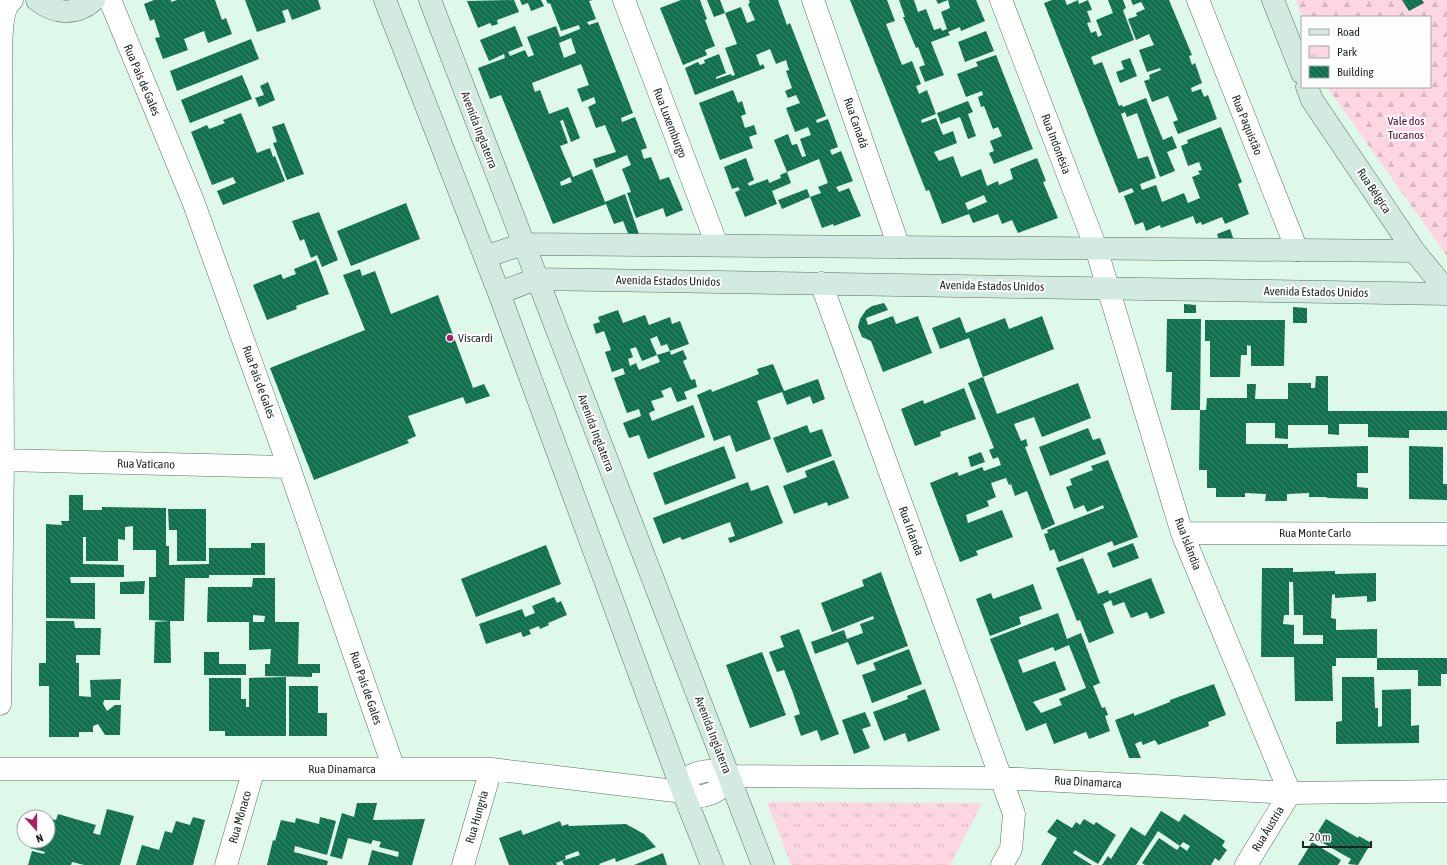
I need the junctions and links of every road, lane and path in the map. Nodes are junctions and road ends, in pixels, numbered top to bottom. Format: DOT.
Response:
graph roads {
  1 [pos="12,0"];
  2 [pos="37,0"];
  3 [pos="94,0"];
  4 [pos="110,0"];
  5 [pos="385,0"];
  6 [pos="430,0"];
  7 [pos="624,0"];
  8 [pos="813,0"];
  9 [pos="1002,0"];
  10 [pos="1198,0"];
  11 [pos="1273,0"];
  12 [pos="1301,71"];
  13 [pos="1307,88"];
  14 [pos="523,244"];
  15 [pos="717,245"];
  16 [pos="899,247"];
  17 [pos="1096,248"];
  18 [pos="1297,250"];
  19 [pos="1414,251"];
  20 [pos="485,257"];
  21 [pos="536,279"];
  22 [pos="821,283"];
  23 [pos="1108,288"];
  24 [pos="1447,291"];
  25 [pos="499,293"];
  26 [pos="1447,294"];
  27 [pos="3,460"];
  28 [pos="289,467"];
  29 [pos="1182,533"];
  30 [pos="1447,534"];
  31 [pos="0,704"];
  32 [pos="0,769"];
  33 [pos="254,769"];
  34 [pos="394,769"];
  35 [pos="491,769"];
  36 [pos="729,776"];
  37 [pos="1001,778"];
  38 [pos="1447,791"];
  39 [pos="683,792"];
  40 [pos="1290,793"];
  41 [pos="226,865"];
  42 [pos="463,865"];
  43 [pos="712,865"];
  44 [pos="763,865"];
  45 [pos="1002,865"];
  46 [pos="1246,865"];
  1 -- 27 [label="street"];
  2 -- 3 [label="street"];
  4 -- 28 [label="street, Rua País de Gales"];
  5 -- 20 [label="street"];
  6 -- 14 [label="street, Avenida Inglaterra"];
  7 -- 15 [label="street, Rua Luxemburgo"];
  8 -- 16 [label="street, Rua Canadá"];
  9 -- 17 [label="street, Rua Indonésia"];
  10 -- 18 [label="street, Rua Paquistão"];
  11 -- 12 [label="street"];
  13 -- 19 [label="street, Rua Bélgica"];
  14 -- 15 [label="street"];
  14 -- 20 [label="street"];
  14 -- 21 [label="street, Avenida Inglaterra"];
  15 -- 16 [label="street"];
  16 -- 17 [label="street"];
  17 -- 18 [label="street"];
  17 -- 23 [label="street, Rua Indonésia"];
  18 -- 19 [label="street"];
  19 -- 24 [label="street, Rua Bélgica"];
  20 -- 25 [label="street"];
  21 -- 22 [label="street, Avenida Estados Unidos"];
  21 -- 25 [label="street"];
  21 -- 36 [label="street, Avenida Inglaterra"];
  22 -- 23 [label="street, Avenida Estados Unidos"];
  22 -- 37 [label="street, Rua Irlanda"];
  23 -- 26 [label="street, Avenida Estados Unidos"];
  23 -- 29 [label="street, Rua Islândia"];
  25 -- 39 [label="street"];
  27 -- 28 [label="street, Rua Vaticano"];
  27 -- 31 [label="street"];
  28 -- 34 [label="street, Rua País de Gales"];
  29 -- 30 [label="street, Rua Monte Carlo"];
  29 -- 40 [label="street, Rua Islândia"];
  32 -- 33 [label="street, Rua Dinamarca"];
  33 -- 34 [label="street, Rua Dinamarca"];
  33 -- 41 [label="street, Rua Mônaco"];
  34 -- 35 [label="street, Rua Dinamarca"];
  35 -- 39 [label="street, Rua Dinamarca"];
  35 -- 42 [label="street, Rua Hungria"];
  36 -- 37 [label="street, Rua Dinamarca"];
  36 -- 39 [label="street, Rua Dinamarca"];
  36 -- 44 [label="street, Avenida Inglaterra"];
  37 -- 40 [label="street, Rua Dinamarca"];
  37 -- 45 [label="street, Rua Irlanda"];
  38 -- 40 [label="street, Rua Dinamarca"];
  39 -- 43 [label="street"];
  40 -- 46 [label="street, Rua Áustria"];
}
